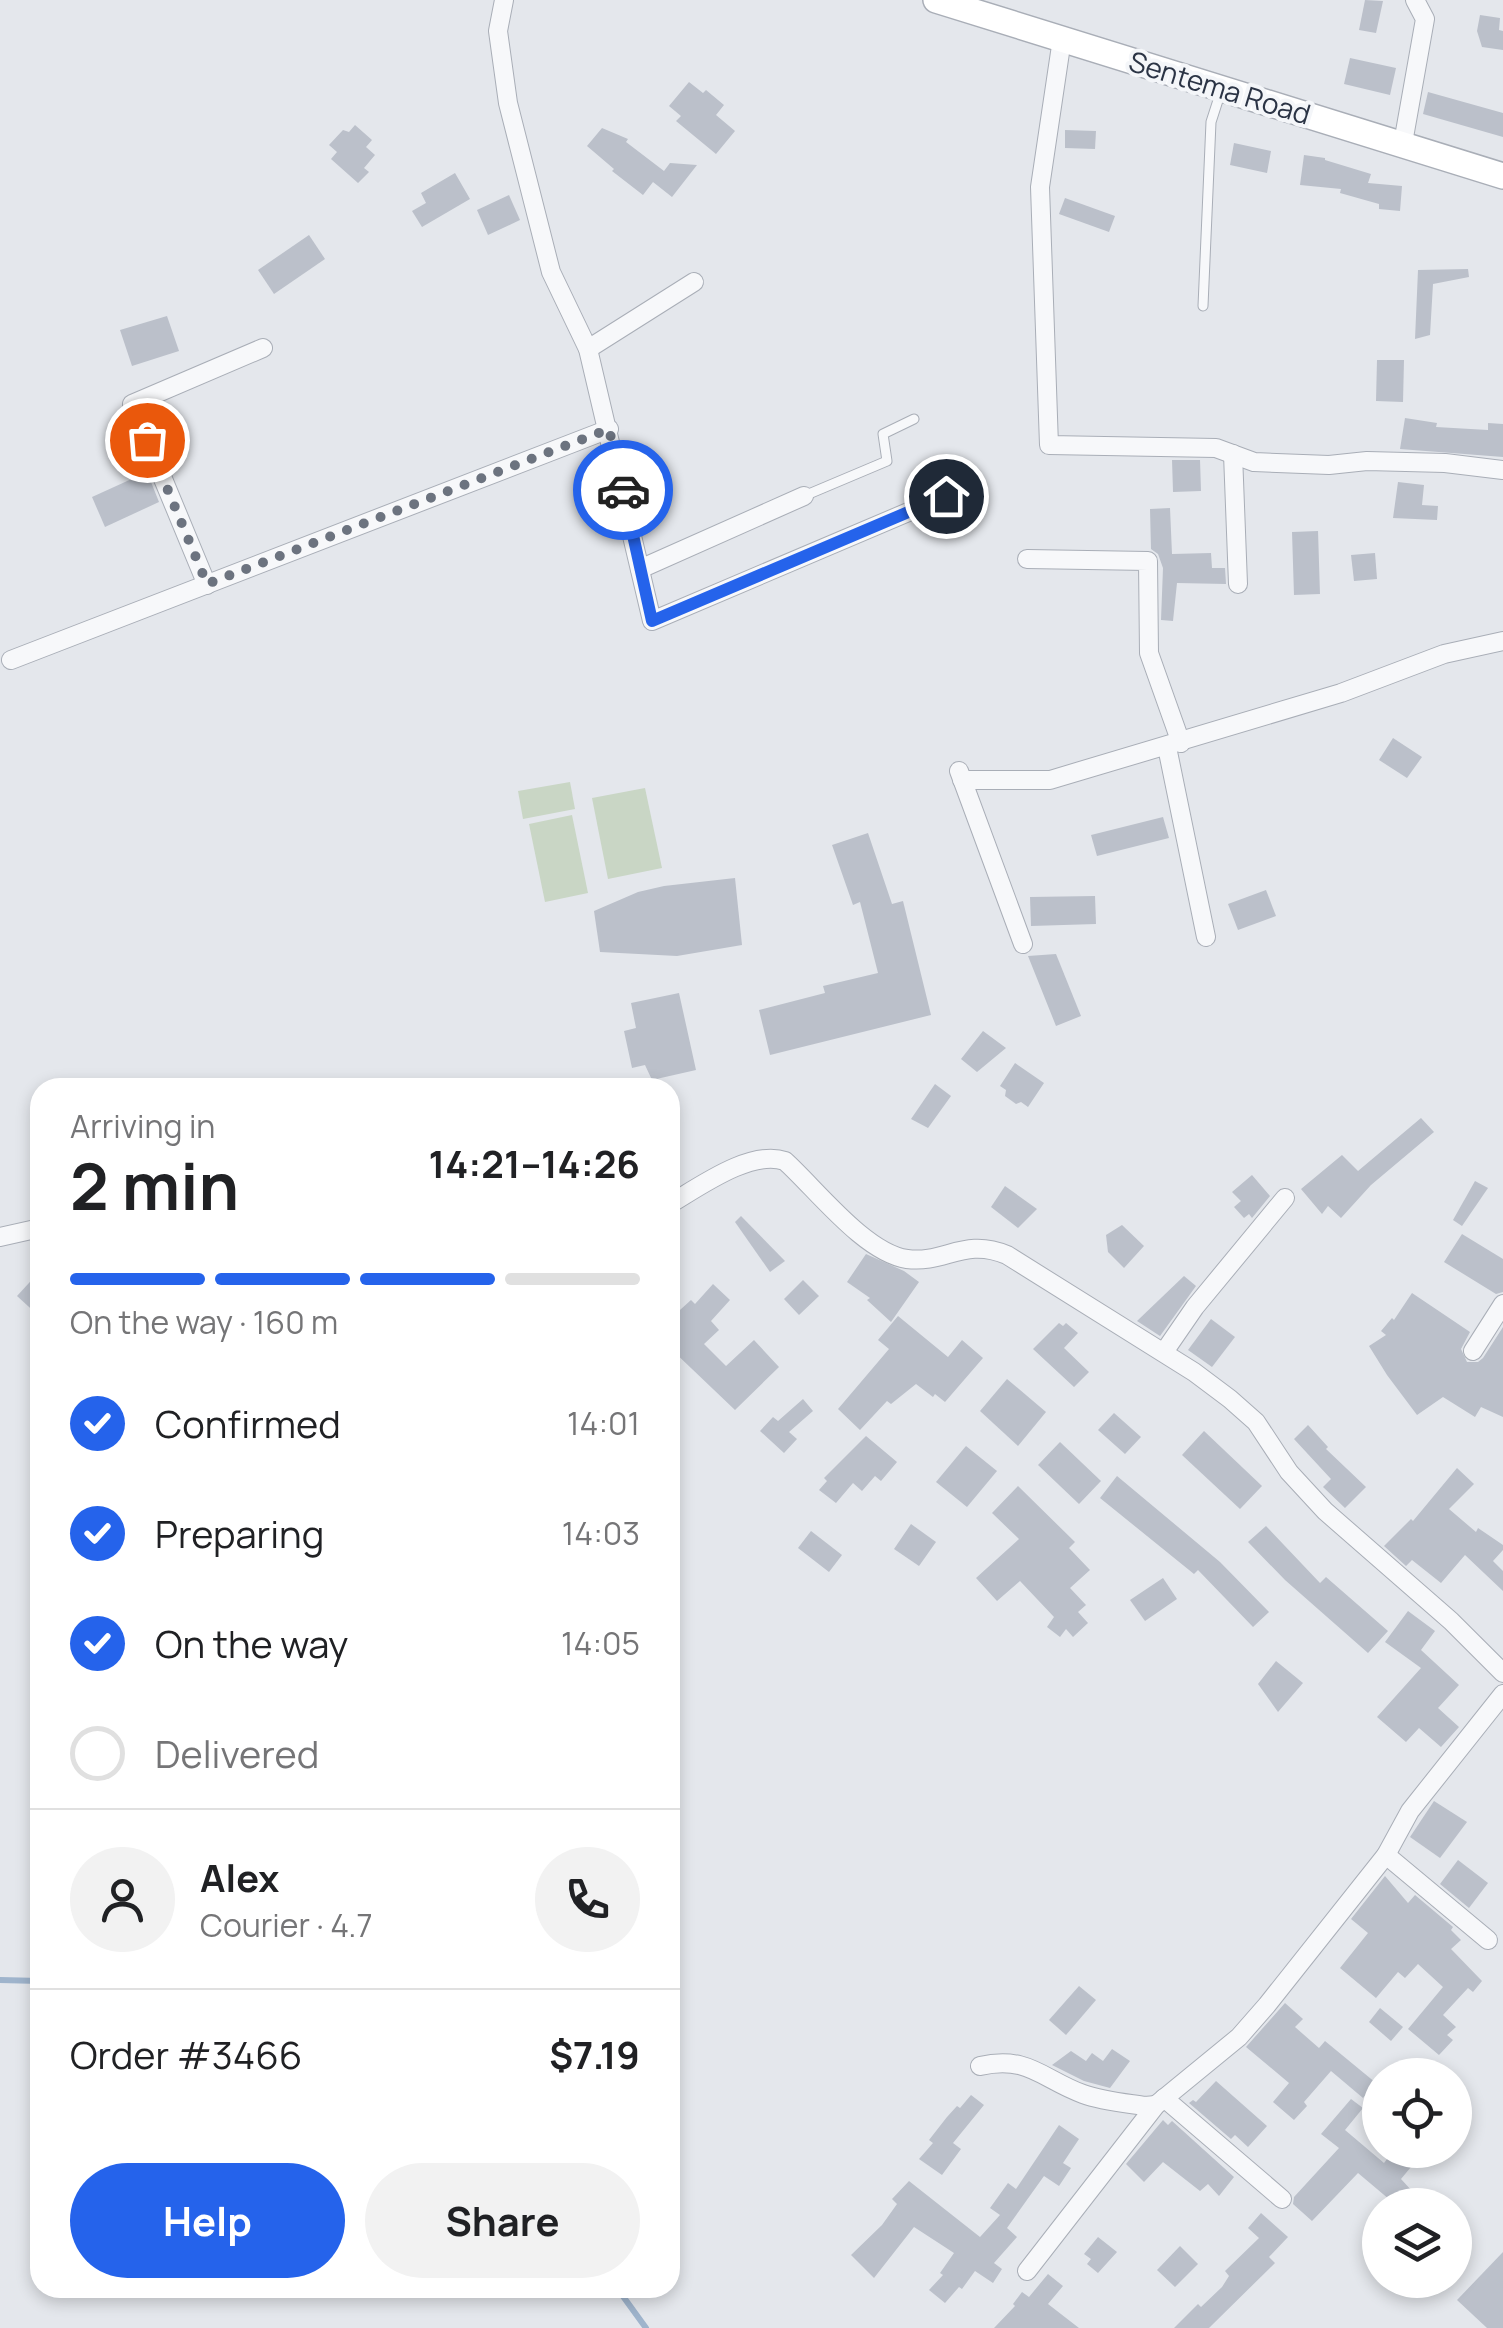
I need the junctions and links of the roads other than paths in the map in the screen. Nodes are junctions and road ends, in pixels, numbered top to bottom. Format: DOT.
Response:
graph roads {
  1 [pos="504,0"];
  2 [pos="936,0"];
  3 [pos="1414,0"];
  4 [pos="1062,38"];
  5 [pos="1222,88"];
  6 [pos="1403,144"];
  7 [pos="1503,176"];
  8 [pos="694,282"];
  9 [pos="1203,306"];
  10 [pos="264,348"];
  11 [pos="588,349"];
  12 [pos="914,419"];
  13 [pos="609,429"];
  14 [pos="1233,454"];
  15 [pos="1503,470"];
  16 [pos="804,496"];
  17 [pos="946,496"];
  18 [pos="1027,559"];
  19 [pos="640,568"];
  20 [pos="207,584"];
  21 [pos="1238,584"];
  22 [pos="1503,641"];
  23 [pos="10,660"];
  24 [pos="1174,745"];
  25 [pos="1206,937"];
  26 [pos="1023,944"];
  27 [pos="680,1198"];
  28 [pos="1285,1198"];
  29 [pos="30,1230"];
  30 [pos="0,1237"];
  31 [pos="1503,1304"];
  32 [pos="1473,1350"];
  33 [pos="1164,1352"];
  34 [pos="1503,1673"];
  35 [pos="1503,1694"];
  36 [pos="1386,1855"];
  37 [pos="1488,1940"];
  38 [pos="980,2066"];
  39 [pos="1160,2101"];
  40 [pos="1282,2199"];
  41 [pos="1026,2271"];
  1 -- 11 [label="street"];
  2 -- 4 [label="main road, Sentema Road"];
  3 -- 6 [label="street"];
  4 -- 5 [label="main road, Sentema Road"];
  4 -- 14 [label="street"];
  5 -- 6 [label="main road, Sentema Road"];
  5 -- 9 [label="lane"];
  6 -- 7 [label="main road, Sentema Road"];
  8 -- 11 [label="street"];
  10 -- 20 [label="street"];
  11 -- 13 [label="street"];
  12 -- 16 [label="lane"];
  13 -- 19 [label="street"];
  13 -- 20 [label="street"];
  14 -- 15 [label="street"];
  14 -- 21 [label="street"];
  16 -- 19 [label="street"];
  17 -- 19 [label="street"];
  18 -- 24 [label="street"];
  20 -- 23 [label="street"];
  22 -- 24 [label="street"];
  24 -- 25 [label="street"];
  24 -- 26 [label="street"];
  27 -- 33 [label="street"];
  28 -- 33 [label="street"];
  29 -- 30 [label="street"];
  31 -- 32 [label="street"];
  33 -- 34 [label="street"];
  35 -- 36 [label="street"];
  36 -- 37 [label="street"];
  36 -- 39 [label="street"];
  38 -- 39 [label="street"];
  39 -- 40 [label="street"];
  39 -- 41 [label="street"];
}
